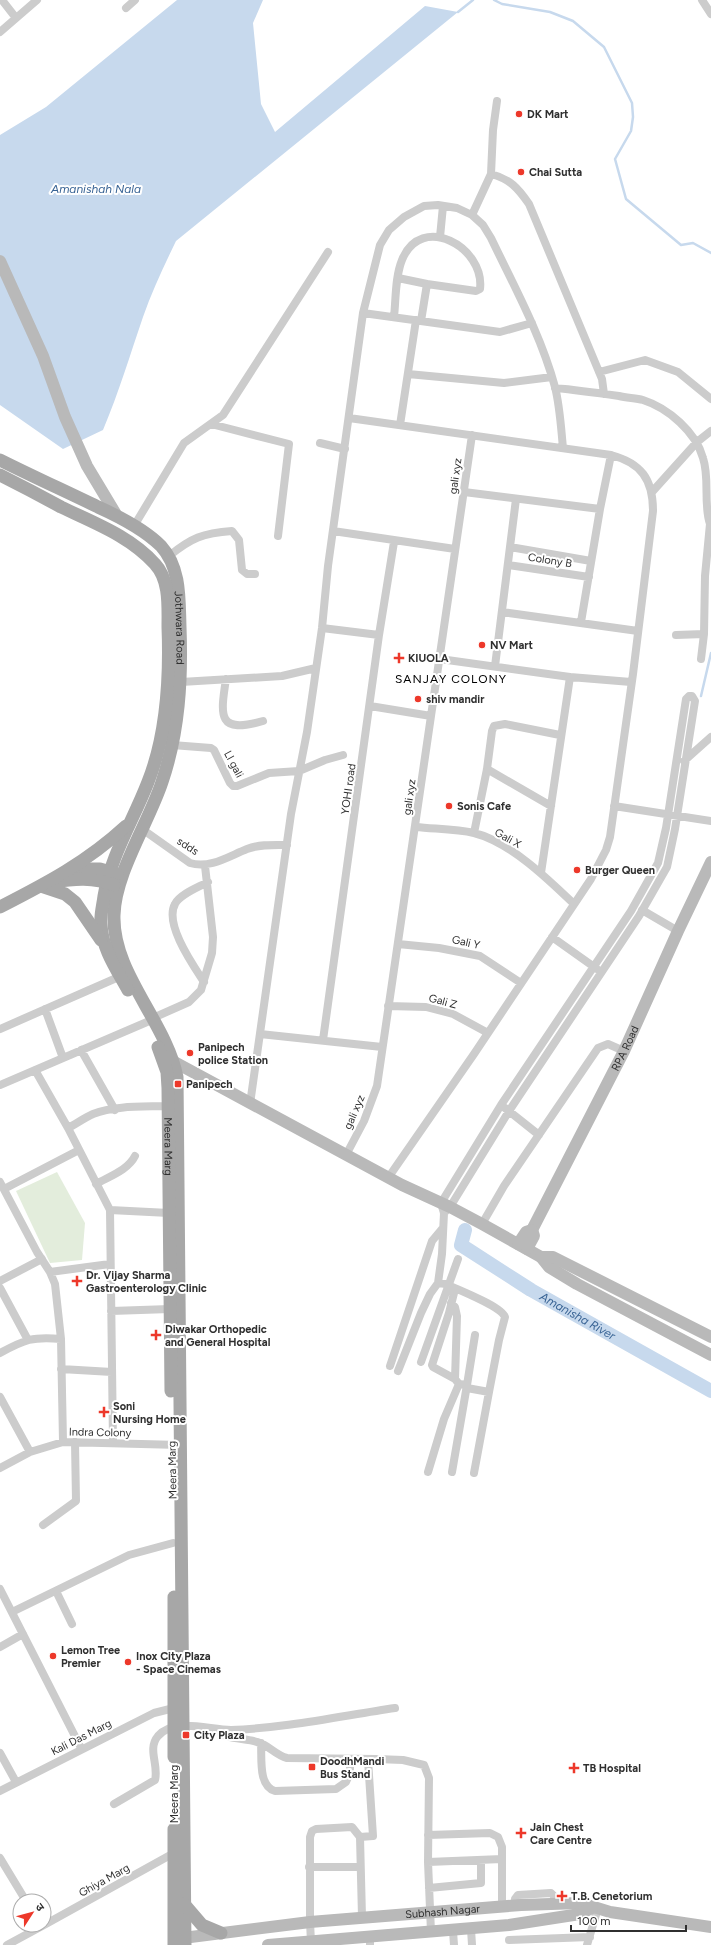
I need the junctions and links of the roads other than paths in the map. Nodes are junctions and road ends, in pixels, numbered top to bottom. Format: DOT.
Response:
graph roads {
  1 [pos="2,0"];
  2 [pos="37,0"];
  3 [pos="135,0"];
  4 [pos="702,0"];
  5 [pos="126,8"];
  6 [pos="711,14"];
  7 [pos="16,18"];
  8 [pos="0,32"];
  9 [pos="496,101"];
  10 [pos="491,174"];
  11 [pos="442,206"];
  12 [pos="472,215"];
  13 [pos="440,237"];
  14 [pos="328,252"];
  15 [pos="0,261"];
  16 [pos="398,278"];
  17 [pos="427,284"];
  18 [pos="364,313"];
  19 [pos="394,317"];
  20 [pos="419,321"];
  21 [pos="532,323"];
  22 [pos="599,372"];
  23 [pos="408,374"];
  24 [pos="552,377"];
  25 [pos="555,388"];
  26 [pos="604,394"];
  27 [pos="711,399"];
  28 [pos="349,418"];
  29 [pos="211,424"];
  30 [pos="400,425"];
  31 [pos="711,431"];
  32 [pos="472,435"];
  33 [pos="696,442"];
  34 [pos="320,443"];
  35 [pos="563,448"];
  36 [pos="345,449"];
  37 [pos="611,455"];
  38 [pos="0,460"];
  39 [pos="0,475"];
  40 [pos="464,492"];
  41 [pos="652,492"];
  42 [pos="516,498"];
  43 [pos="600,509"];
  44 [pos="117,516"];
  45 [pos="134,526"];
  46 [pos="333,531"];
  47 [pos="278,536"];
  48 [pos="394,542"];
  49 [pos="510,547"];
  50 [pos="456,549"];
  51 [pos="169,556"];
  52 [pos="591,560"];
  53 [pos="508,565"];
  54 [pos="255,574"];
  55 [pos="589,577"];
  56 [pos="502,612"];
  57 [pos="582,622"];
  58 [pos="322,628"];
  59 [pos="638,631"];
  60 [pos="704,634"];
  61 [pos="380,635"];
  62 [pos="676,635"];
  63 [pos="440,659"];
  64 [pos="701,659"];
  65 [pos="495,666"];
  66 [pos="316,668"];
  67 [pos="570,676"];
  68 [pos="226,679"];
  69 [pos="181,682"];
  70 [pos="631,682"];
  71 [pos="370,706"];
  72 [pos="431,716"];
  73 [pos="263,721"];
  74 [pos="560,735"];
  75 [pos="711,737"];
  76 [pos="172,745"];
  77 [pos="343,755"];
  78 [pos="685,760"];
  79 [pos="674,768"];
  80 [pos="487,769"];
  81 [pos="299,771"];
  82 [pos="551,806"];
  83 [pos="614,806"];
  84 [pos="667,813"];
  85 [pos="677,814"];
  86 [pos="711,821"];
  87 [pos="129,823"];
  88 [pos="416,827"];
  89 [pos="142,829"];
  90 [pos="474,833"];
  91 [pos="288,845"];
  92 [pos="711,862"];
  93 [pos="205,866"];
  94 [pos="70,869"];
  95 [pos="541,873"];
  96 [pos="653,873"];
  97 [pos="661,878"];
  98 [pos="114,879"];
  99 [pos="208,882"];
  100 [pos="44,885"];
  101 [pos="574,904"];
  102 [pos="0,908"];
  103 [pos="642,910"];
  104 [pos="678,932"];
  105 [pos="552,937"];
  106 [pos="398,944"];
  107 [pos="107,950"];
  108 [pos="594,966"];
  109 [pos="602,971"];
  110 [pos="121,976"];
  111 [pos="204,982"];
  112 [pos="521,983"];
  113 [pos="388,1006"];
  114 [pos="45,1009"];
  115 [pos="150,1020"];
  116 [pos="0,1029"];
  117 [pos="488,1033"];
  118 [pos="260,1034"];
  119 [pos="323,1040"];
  120 [pos="382,1047"];
  121 [pos="81,1050"];
  122 [pos="624,1051"];
  123 [pos="162,1055"];
  124 [pos="62,1058"];
  125 [pos="175,1063"];
  126 [pos="35,1070"];
  127 [pos="0,1085"];
  128 [pos="250,1104"];
  129 [pos="501,1105"];
  130 [pos="168,1106"];
  131 [pos="115,1110"];
  132 [pos="509,1111"];
  133 [pos="68,1128"];
  134 [pos="539,1135"];
  135 [pos="79,1150"];
  136 [pos="135,1156"];
  137 [pos="346,1156"];
  138 [pos="388,1178"];
  139 [pos="96,1184"];
  140 [pos="2,1186"];
  141 [pos="445,1208"];
  142 [pos="110,1210"];
  143 [pos="170,1213"];
  144 [pos="482,1224"];
  145 [pos="442,1229"];
  146 [pos="523,1247"];
  147 [pos="541,1257"];
  148 [pos="458,1259"];
  149 [pos="42,1260"];
  150 [pos="110,1264"];
  151 [pos="50,1272"];
  152 [pos="0,1281"];
  153 [pos="438,1283"];
  154 [pos="451,1287"];
  155 [pos="0,1288"];
  156 [pos="451,1303"];
  157 [pos="170,1309"];
  158 [pos="111,1310"];
  159 [pos="475,1335"];
  160 [pos="711,1337"];
  161 [pos="28,1340"];
  162 [pos="61,1340"];
  163 [pos="0,1353"];
  164 [pos="711,1355"];
  165 [pos="421,1362"];
  166 [pos="390,1366"];
  167 [pos="61,1369"];
  168 [pos="398,1371"];
  169 [pos="112,1372"];
  170 [pos="462,1384"];
  171 [pos="489,1392"];
  172 [pos="0,1397"];
  173 [pos="63,1442"];
  174 [pos="75,1442"];
  175 [pos="113,1443"];
  176 [pos="176,1445"];
  177 [pos="30,1452"];
  178 [pos="0,1468"];
  179 [pos="428,1472"];
  180 [pos="452,1472"];
  181 [pos="474,1473"];
  182 [pos="42,1525"];
  183 [pos="173,1544"];
  184 [pos="0,1589"];
  185 [pos="56,1591"];
  186 [pos="12,1612"];
  187 [pos="72,1624"];
  188 [pos="23,1634"];
  189 [pos="0,1647"];
  190 [pos="178,1707"];
  191 [pos="395,1708"];
  192 [pos="178,1726"];
  193 [pos="216,1729"];
  194 [pos="261,1743"];
  195 [pos="81,1748"];
  196 [pos="0,1753"];
  197 [pos="350,1759"];
  198 [pos="368,1760"];
  199 [pos="16,1782"];
  200 [pos="0,1791"];
  201 [pos="114,1804"];
  202 [pos="428,1835"];
  203 [pos="360,1837"];
  204 [pos="174,1853"];
  205 [pos="0,1858"];
  206 [pos="502,1859"];
  207 [pos="481,1860"];
  208 [pos="428,1862"];
  209 [pos="309,1867"];
  210 [pos="360,1867"];
  211 [pos="429,1888"];
  212 [pos="21,1893"];
  213 [pos="184,1904"];
  214 [pos="508,1907"];
  215 [pos="595,1908"];
  216 [pos="430,1912"];
  217 [pos="362,1917"];
  218 [pos="52,1920"];
  219 [pos="310,1922"];
  220 [pos="509,1925"];
  221 [pos="711,1926"];
  222 [pos="471,1930"];
  223 [pos="453,1931"];
  224 [pos="431,1932"];
  225 [pos="28,1933"];
  226 [pos="221,1933"];
  227 [pos="370,1941"];
  228 [pos="588,1941"];
  229 [pos="179,1942"];
  230 [pos="311,1942"];
  231 [pos="509,1943"];
  232 [pos="7,1945"];
  233 [pos="268,1945"];
  234 [pos="271,1945"];
  235 [pos="454,1945"];
  236 [pos="472,1945"];
  1 -- 7 [label="street"];
  2 -- 7 [label="street"];
  3 -- 5 [label="street"];
  4 -- 6 [label="street"];
  7 -- 8 [label="street"];
  9 -- 10 [label="street"];
  10 -- 12 [label="street"];
  10 -- 22 [label="street"];
  11 -- 12 [label="street"];
  11 -- 13 [label="street"];
  11 -- 18 [label="street"];
  12 -- 21 [label="street"];
  13 -- 16 [label="street"];
  13 -- 17 [label="street"];
  14 -- 29 [label="street"];
  15 -- 44 [label="street"];
  16 -- 17 [label="street"];
  16 -- 19 [label="street"];
  17 -- 20 [label="street"];
  18 -- 19 [label="street"];
  18 -- 28 [label="street"];
  19 -- 20 [label="street"];
  20 -- 21 [label="street"];
  20 -- 23 [label="street"];
  21 -- 24 [label="street"];
  22 -- 26 [label="street"];
  22 -- 27 [label="street"];
  23 -- 24 [label="street"];
  23 -- 30 [label="street"];
  24 -- 25 [label="street"];
  25 -- 26 [label="street"];
  25 -- 35 [label="street"];
  26 -- 33 [label="street"];
  28 -- 30 [label="street"];
  28 -- 36 [label="street"];
  29 -- 45 [label="street"];
  29 -- 47 [label="street"];
  30 -- 32 [label="street"];
  31 -- 33 [label="street"];
  32 -- 35 [label="street"];
  32 -- 40 [label="street, gali xyz"];
  33 -- 41 [label="street"];
  33 -- 60 [label="street"];
  34 -- 36 [label="street"];
  35 -- 37 [label="street"];
  36 -- 46 [label="street"];
  37 -- 41 [label="street"];
  37 -- 43 [label="street"];
  38 -- 44 [label="main road, Jothwara Road"];
  39 -- 87 [label="main road, Jothwara Road"];
  40 -- 42 [label="street"];
  40 -- 50 [label="street, gali xyz"];
  41 -- 59 [label="street"];
  42 -- 43 [label="street"];
  42 -- 49 [label="street"];
  43 -- 52 [label="street"];
  44 -- 45 [label="main road, Jothwara Road"];
  45 -- 51 [label="main road, Jothwara Road"];
  46 -- 48 [label="street"];
  46 -- 58 [label="street"];
  48 -- 50 [label="street"];
  48 -- 61 [label="street, YOHI road"];
  49 -- 52 [label="street"];
  49 -- 53 [label="street"];
  50 -- 63 [label="street, gali xyz"];
  51 -- 54 [label="street"];
  51 -- 69 [label="main road, Jothwara Road"];
  52 -- 55 [label="street"];
  53 -- 55 [label="street, Colony B"];
  53 -- 56 [label="street"];
  55 -- 57 [label="street"];
  56 -- 57 [label="street"];
  56 -- 65 [label="street"];
  57 -- 59 [label="street"];
  58 -- 61 [label="street"];
  58 -- 66 [label="street"];
  59 -- 70 [label="street"];
  60 -- 62 [label="street"];
  60 -- 64 [label="street"];
  61 -- 71 [label="street, YOHI road"];
  63 -- 65 [label="street"];
  63 -- 72 [label="street, gali xyz"];
  65 -- 67 [label="street"];
  66 -- 68 [label="street"];
  66 -- 81 [label="street"];
  67 -- 70 [label="street"];
  67 -- 74 [label="street"];
  68 -- 69 [label="street"];
  68 -- 73 [label="street"];
  69 -- 76 [label="main road, Jothwara Road"];
  70 -- 83 [label="street"];
  71 -- 72 [label="street"];
  71 -- 119 [label="street, YOHI road"];
  72 -- 88 [label="street, gali xyz"];
  74 -- 80 [label="street"];
  74 -- 82 [label="street"];
  75 -- 78 [label="street"];
  76 -- 81 [label="street, LI gali"];
  76 -- 89 [label="main road, Jothwara Road"];
  77 -- 81 [label="street"];
  78 -- 79 [label="street"];
  78 -- 79 [label="street"];
  78 -- 85 [label="street"];
  79 -- 84 [label="street"];
  80 -- 82 [label="street"];
  80 -- 90 [label="street"];
  81 -- 91 [label="street"];
  82 -- 95 [label="street"];
  83 -- 84 [label="street"];
  83 -- 101 [label="street"];
  84 -- 85 [label="street"];
  84 -- 96 [label="street"];
  85 -- 86 [label="street"];
  85 -- 97 [label="street"];
  87 -- 94 [label="main road"];
  87 -- 98 [label="main road, Meera Marg"];
  88 -- 90 [label="street, Gali X"];
  88 -- 106 [label="street, gali xyz"];
  89 -- 93 [label="street, sdds"];
  89 -- 98 [label="main road, Jothwara Road"];
  90 -- 95 [label="street, Gali X"];
  91 -- 93 [label="street, sdds"];
  91 -- 118 [label="street"];
  92 -- 104 [label="street, RPA Road"];
  93 -- 99 [label="street"];
  94 -- 98 [label="main road"];
  94 -- 100 [label="main road"];
  95 -- 101 [label="street, Gali X"];
  96 -- 97 [label="street"];
  96 -- 108 [label="street"];
  97 -- 103 [label="street"];
  98 -- 100 [label="main road"];
  98 -- 107 [label="main road, Meera Marg"];
  98 -- 115 [label="main road, Meera Marg"];
  99 -- 111 [label="street"];
  99 -- 111 [label="street"];
  100 -- 102 [label="main road"];
  100 -- 107 [label="main road"];
  101 -- 105 [label="street"];
  103 -- 104 [label="street"];
  103 -- 109 [label="street"];
  104 -- 122 [label="street, RPA Road"];
  105 -- 108 [label="street"];
  105 -- 112 [label="street"];
  106 -- 112 [label="street, Gali Y"];
  106 -- 113 [label="street, gali xyz"];
  107 -- 110 [label="main road, Meera Marg"];
  108 -- 109 [label="street"];
  108 -- 129 [label="street"];
  109 -- 132 [label="street"];
  110 -- 114 [label="street"];
  110 -- 115 [label="main road, Meera Marg"];
  111 -- 115 [label="street"];
  112 -- 117 [label="street"];
  113 -- 117 [label="street, Gali Z"];
  113 -- 120 [label="street, gali xyz"];
  114 -- 116 [label="street"];
  114 -- 124 [label="street"];
  115 -- 121 [label="street"];
  115 -- 123 [label="main road, Meera Marg"];
  115 -- 125 [label="main road, Meera Marg"];
  117 -- 138 [label="street"];
  118 -- 119 [label="street"];
  118 -- 128 [label="street"];
  119 -- 120 [label="street"];
  120 -- 137 [label="street, gali xyz"];
  121 -- 124 [label="street"];
  121 -- 131 [label="street"];
  122 -- 134 [label="street"];
  122 -- 146 [label="street, RPA Road"];
  123 -- 125 [label="street"];
  123 -- 130 [label="main road, Meera Marg"];
  124 -- 126 [label="street"];
  125 -- 128 [label="street"];
  125 -- 176 [label="main road, Meera Marg"];
  126 -- 127 [label="street"];
  126 -- 133 [label="street"];
  128 -- 137 [label="street"];
  129 -- 132 [label="street"];
  129 -- 141 [label="street"];
  130 -- 131 [label="street"];
  130 -- 143 [label="main road, Meera Marg"];
  131 -- 133 [label="street"];
  132 -- 134 [label="street"];
  132 -- 141 [label="street"];
  133 -- 135 [label="street"];
  134 -- 144 [label="street"];
  135 -- 139 [label="street"];
  135 -- 140 [label="street"];
  136 -- 139 [label="street"];
  137 -- 138 [label="street"];
  138 -- 141 [label="street"];
  139 -- 142 [label="street"];
  140 -- 149 [label="street"];
  141 -- 144 [label="street"];
  141 -- 145 [label="street"];
  142 -- 143 [label="street"];
  142 -- 150 [label="street"];
  143 -- 157 [label="main road, Meera Marg"];
  144 -- 146 [label="street"];
  145 -- 153 [label="street"];
  145 -- 166 [label="street"];
  146 -- 147 [label="street"];
  147 -- 160 [label="street"];
  147 -- 164 [label="street"];
  148 -- 154 [label="street"];
  149 -- 151 [label="street"];
  149 -- 152 [label="street"];
  150 -- 151 [label="street"];
  150 -- 158 [label="street"];
  151 -- 162 [label="street"];
  153 -- 154 [label="street"];
  153 -- 168 [label="street"];
  154 -- 156 [label="street"];
  154 -- 165 [label="street"];
  154 -- 171 [label="street"];
  155 -- 161 [label="street"];
  156 -- 170 [label="street"];
  156 -- 170 [label="street"];
  157 -- 158 [label="street"];
  157 -- 176 [label="main road, Meera Marg"];
  158 -- 169 [label="street"];
  159 -- 170 [label="street"];
  161 -- 162 [label="street"];
  161 -- 163 [label="street"];
  162 -- 167 [label="street"];
  167 -- 169 [label="street"];
  167 -- 173 [label="street"];
  169 -- 175 [label="street"];
  170 -- 171 [label="street"];
  170 -- 179 [label="street"];
  170 -- 180 [label="street"];
  171 -- 181 [label="street"];
  172 -- 177 [label="street"];
  173 -- 174 [label="street, Indra Colony"];
  173 -- 177 [label="street, Indra Colony"];
  174 -- 175 [label="street, Indra Colony"];
  174 -- 182 [label="street"];
  175 -- 176 [label="street, Indra Colony"];
  176 -- 183 [label="main road, Meera Marg"];
  176 -- 190 [label="main road, Meera Marg"];
  177 -- 178 [label="street, Indra Colony"];
  183 -- 185 [label="street"];
  183 -- 190 [label="main road, Meera Marg"];
  184 -- 186 [label="street"];
  185 -- 186 [label="street"];
  185 -- 187 [label="street"];
  186 -- 188 [label="street"];
  188 -- 189 [label="street"];
  188 -- 195 [label="street"];
  190 -- 192 [label="main road, Meera Marg"];
  190 -- 195 [label="street, Kali Das Marg"];
  191 -- 193 [label="street"];
  192 -- 193 [label="street"];
  192 -- 201 [label="street"];
  192 -- 204 [label="main road, Meera Marg"];
  192 -- 213 [label="main road, Meera Marg"];
  193 -- 194 [label="street"];
  194 -- 197 [label="street"];
  194 -- 197 [label="street"];
  195 -- 199 [label="street, Kali Das Marg"];
  196 -- 199 [label="street"];
  197 -- 198 [label="street"];
  198 -- 202 [label="street"];
  198 -- 203 [label="street"];
  199 -- 200 [label="street, Kali Das Marg"];
  202 -- 206 [label="street"];
  202 -- 208 [label="street"];
  203 -- 209 [label="street"];
  203 -- 210 [label="street"];
  204 -- 218 [label="street, Ghiya Marg"];
  204 -- 229 [label="main road, Meera Marg"];
  205 -- 212 [label="street"];
  206 -- 207 [label="street"];
  206 -- 214 [label="street"];
  207 -- 208 [label="street"];
  207 -- 211 [label="street"];
  208 -- 211 [label="street"];
  209 -- 210 [label="street"];
  209 -- 219 [label="street"];
  210 -- 217 [label="street"];
  211 -- 216 [label="street"];
  213 -- 226 [label="main road"];
  213 -- 229 [label="main road, Meera Marg"];
  214 -- 215 [label="street, Subhash Nagar"];
  214 -- 216 [label="street, Subhash Nagar"];
  215 -- 220 [label="street"];
  215 -- 221 [label="street, Subhash Nagar"];
  215 -- 228 [label="street"];
  216 -- 217 [label="street, Subhash Nagar"];
  216 -- 224 [label="street"];
  217 -- 219 [label="street, Subhash Nagar"];
  219 -- 226 [label="street, Subhash Nagar"];
  219 -- 230 [label="street"];
  220 -- 222 [label="street"];
  220 -- 231 [label="street"];
  222 -- 223 [label="street"];
  222 -- 236 [label="street"];
  223 -- 224 [label="street"];
  223 -- 235 [label="street"];
  224 -- 227 [label="street"];
  225 -- 232 [label="street, Ghiya Marg"];
  226 -- 229 [label="street, Subhash Nagar"];
  227 -- 230 [label="street"];
  228 -- 231 [label="street"];
  230 -- 234 [label="street"];
  233 -- 234 [label="street"];
}
